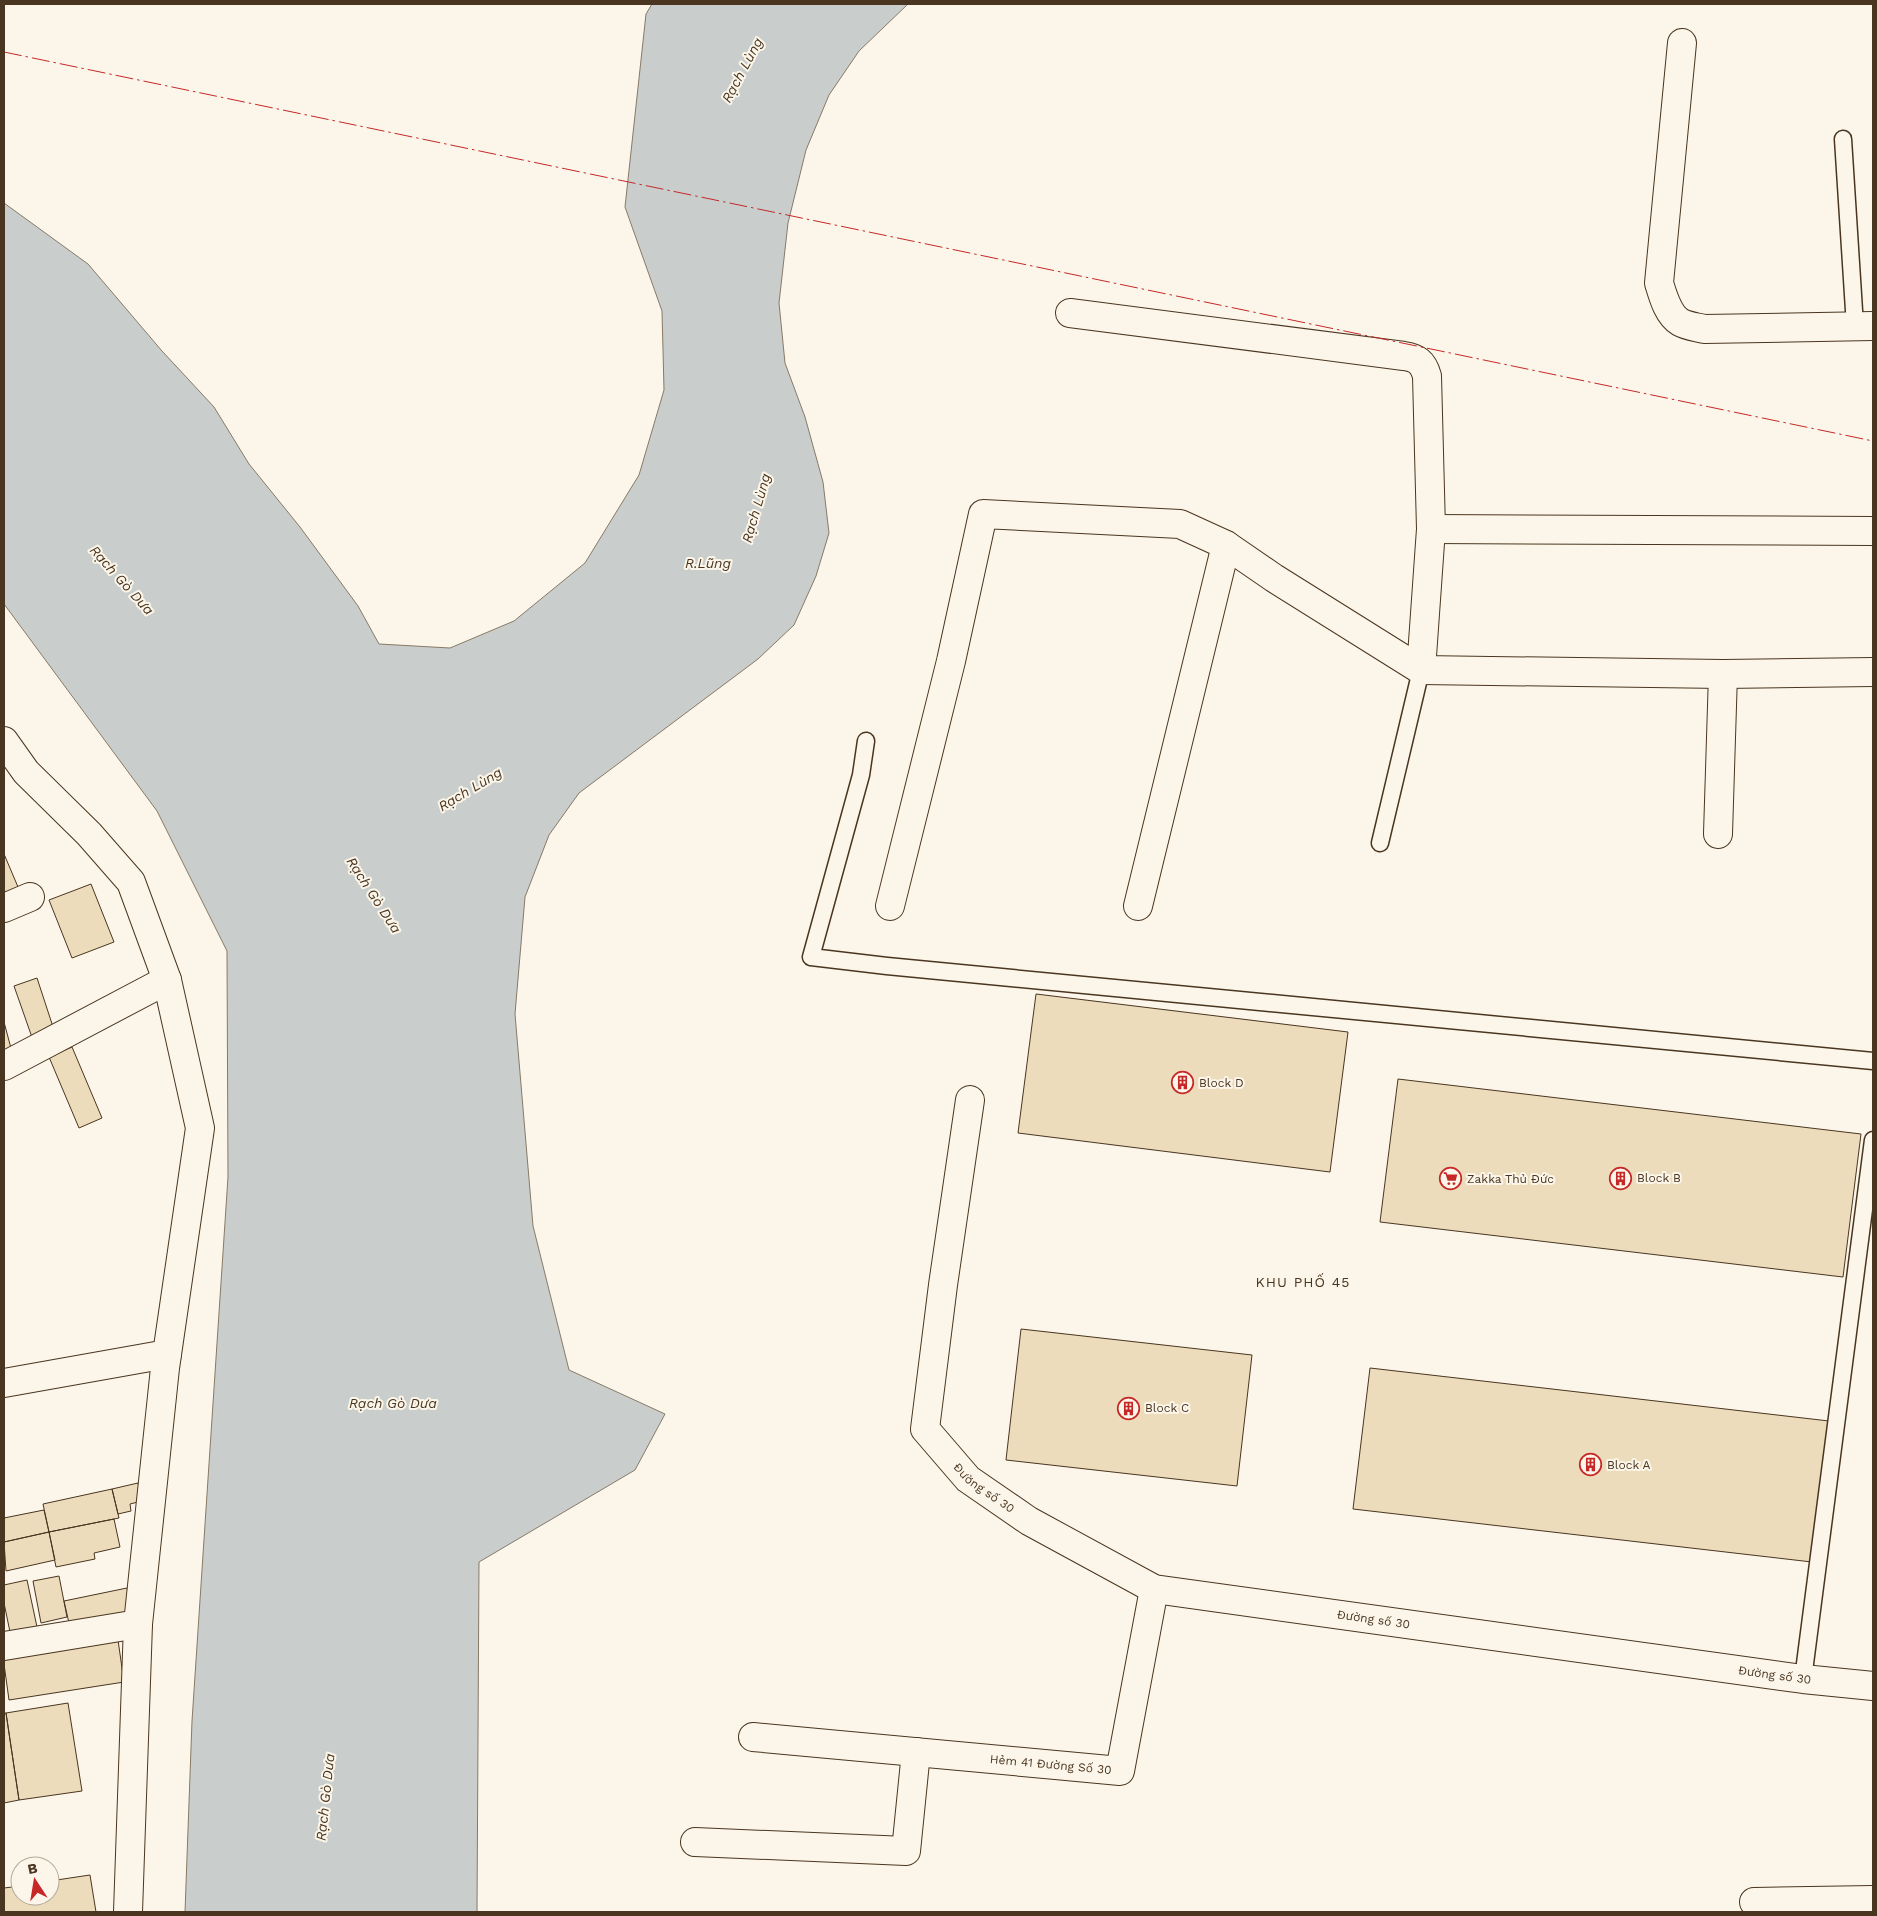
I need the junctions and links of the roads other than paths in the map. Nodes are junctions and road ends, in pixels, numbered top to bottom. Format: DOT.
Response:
graph roads {
  1 [pos="1682,43"];
  2 [pos="1843,139"];
  3 [pos="1070,313"];
  4 [pos="1864,326"];
  5 [pos="1430,529"];
  6 [pos="1873,531"];
  7 [pos="1226,545"];
  8 [pos="1421,670"];
  9 [pos="1873,672"];
  10 [pos="1723,674"];
  11 [pos="4,741"];
  12 [pos="866,741"];
  13 [pos="1718,834"];
  14 [pos="1380,843"];
  15 [pos="30,897"];
  16 [pos="890,906"];
  17 [pos="1138,906"];
  18 [pos="4,908"];
  19 [pos="167,980"];
  20 [pos="1873,1061"];
  21 [pos="4,1066"];
  22 [pos="970,1100"];
  23 [pos="1873,1140"];
  24 [pos="167,1354"];
  25 [pos="4,1383"];
  26 [pos="1154,1589"];
  27 [pos="138,1624"];
  28 [pos="4,1646"];
  29 [pos="1803,1679"];
  30 [pos="1873,1686"];
  31 [pos="753,1737"];
  32 [pos="916,1752"];
  33 [pos="695,1842"];
  34 [pos="1873,1900"];
  35 [pos="1754,1902"];
  36 [pos="128,1912"];
  1 -- 4 [label="street"];
  2 -- 4 [label="lane"];
  3 -- 5 [label="street"];
  5 -- 6 [label="street"];
  5 -- 8 [label="street"];
  7 -- 8 [label="street"];
  7 -- 16 [label="street"];
  7 -- 17 [label="street"];
  8 -- 10 [label="street"];
  8 -- 14 [label="lane"];
  9 -- 10 [label="street"];
  10 -- 13 [label="street"];
  11 -- 19 [label="street"];
  12 -- 20 [label="lane"];
  15 -- 18 [label="street"];
  19 -- 21 [label="street"];
  19 -- 24 [label="street"];
  22 -- 26 [label="street, Đường số 30"];
  23 -- 29 [label="lane"];
  24 -- 25 [label="street"];
  24 -- 27 [label="street"];
  26 -- 29 [label="street, Đường số 30"];
  26 -- 32 [label="street, Hẻm 41 Đường Số 30"];
  27 -- 28 [label="street"];
  27 -- 36 [label="street"];
  29 -- 30 [label="street, Đường số 30"];
  31 -- 32 [label="street, Hẻm 41 Đường Số 30"];
  32 -- 33 [label="street"];
  34 -- 35 [label="street"];
}
